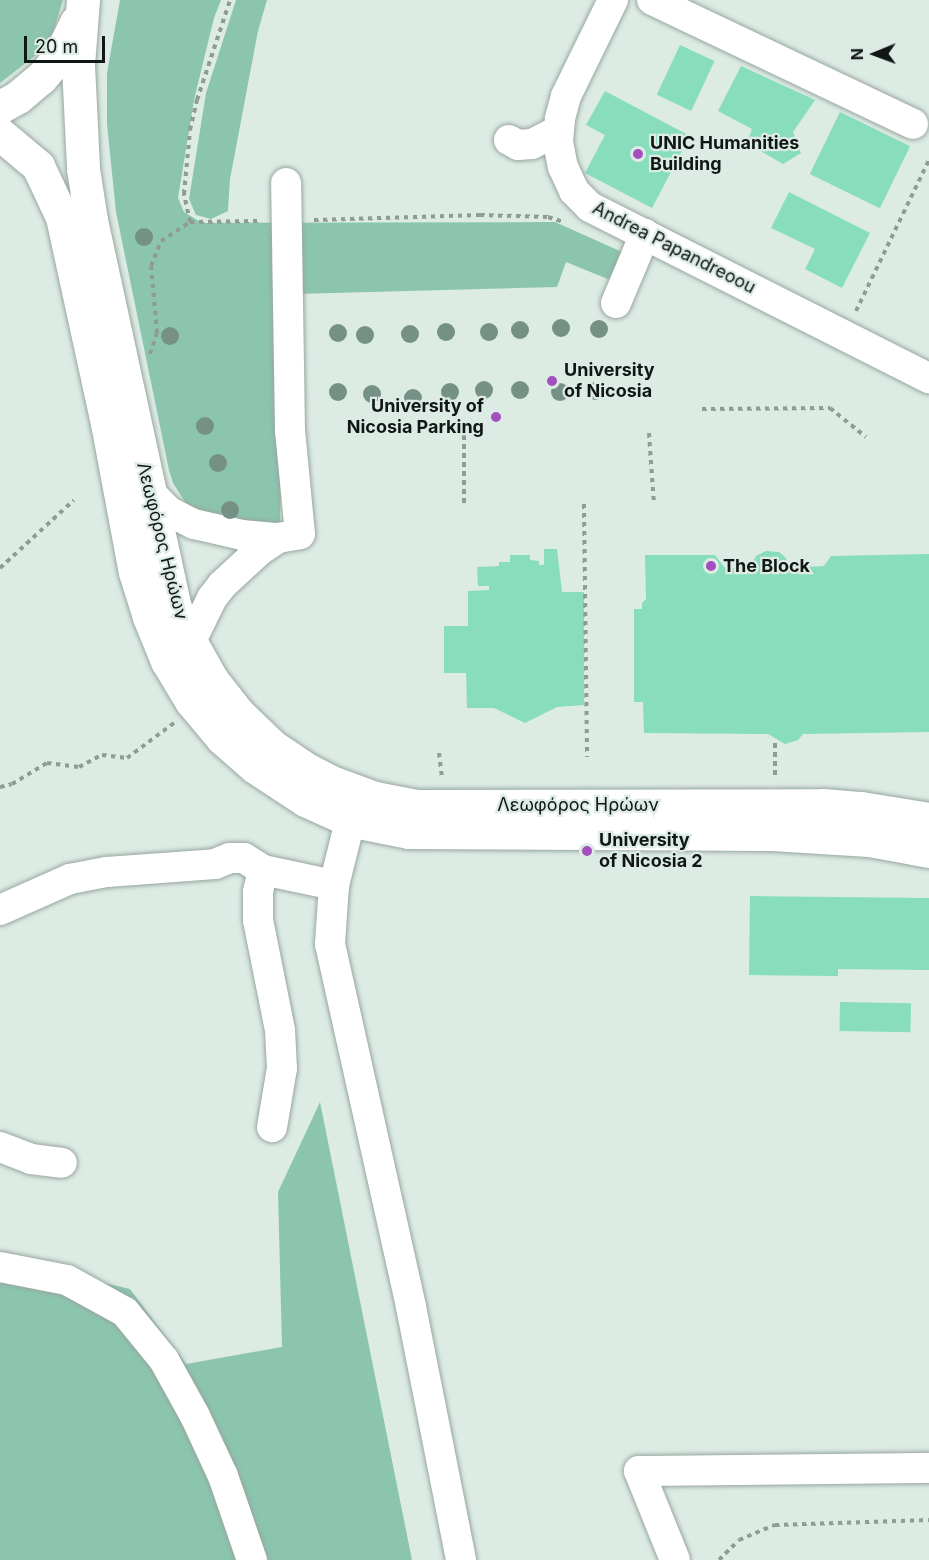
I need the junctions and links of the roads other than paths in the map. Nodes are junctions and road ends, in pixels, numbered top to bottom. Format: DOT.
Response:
graph roads {
  1 [pos="83,0"];
  2 [pos="613,0"];
  3 [pos="652,0"];
  4 [pos="0,107"];
  5 [pos="914,124"];
  6 [pos="559,130"];
  7 [pos="0,134"];
  8 [pos="508,140"];
  9 [pos="286,183"];
  10 [pos="645,234"];
  11 [pos="616,303"];
  12 [pos="929,378"];
  13 [pos="143,468"];
  14 [pos="278,538"];
  15 [pos="190,643"];
  16 [pos="354,806"];
  17 [pos="929,819"];
  18 [pos="929,851"];
  19 [pos="263,870"];
  20 [pos="334,885"];
  21 [pos="0,910"];
  22 [pos="272,1127"];
  23 [pos="0,1147"];
  24 [pos="62,1163"];
  25 [pos="0,1267"];
  26 [pos="929,1468"];
  27 [pos="252,1560"];
  28 [pos="461,1560"];
  29 [pos="675,1560"];
  1 -- 4 [label="main road"];
  1 -- 13 [label="main road, Λεωφόρος Ηρώων"];
  2 -- 6 [label="street, Andrea Papandreoou"];
  3 -- 5 [label="street"];
  6 -- 8 [label="street"];
  6 -- 10 [label="street, Andrea Papandreoou"];
  7 -- 16 [label="main road, Λεωφόρος Ηρώων"];
  9 -- 14 [label="street"];
  10 -- 11 [label="street"];
  10 -- 12 [label="street, Andrea Papandreoou"];
  13 -- 14 [label="street"];
  13 -- 15 [label="main road, Λεωφόρος Ηρώων"];
  14 -- 15 [label="street"];
  15 -- 16 [label="main road, Λεωφόρος Ηρώων"];
  16 -- 17 [label="main road, Λεωφόρος Ηρώων"];
  16 -- 18 [label="main road, Λεωφόρος Ηρώων"];
  16 -- 20 [label="street"];
  19 -- 20 [label="street"];
  19 -- 21 [label="street"];
  19 -- 22 [label="street"];
  20 -- 28 [label="street"];
  23 -- 24 [label="street"];
  25 -- 27 [label="street"];
  26 -- 29 [label="street"];
}
